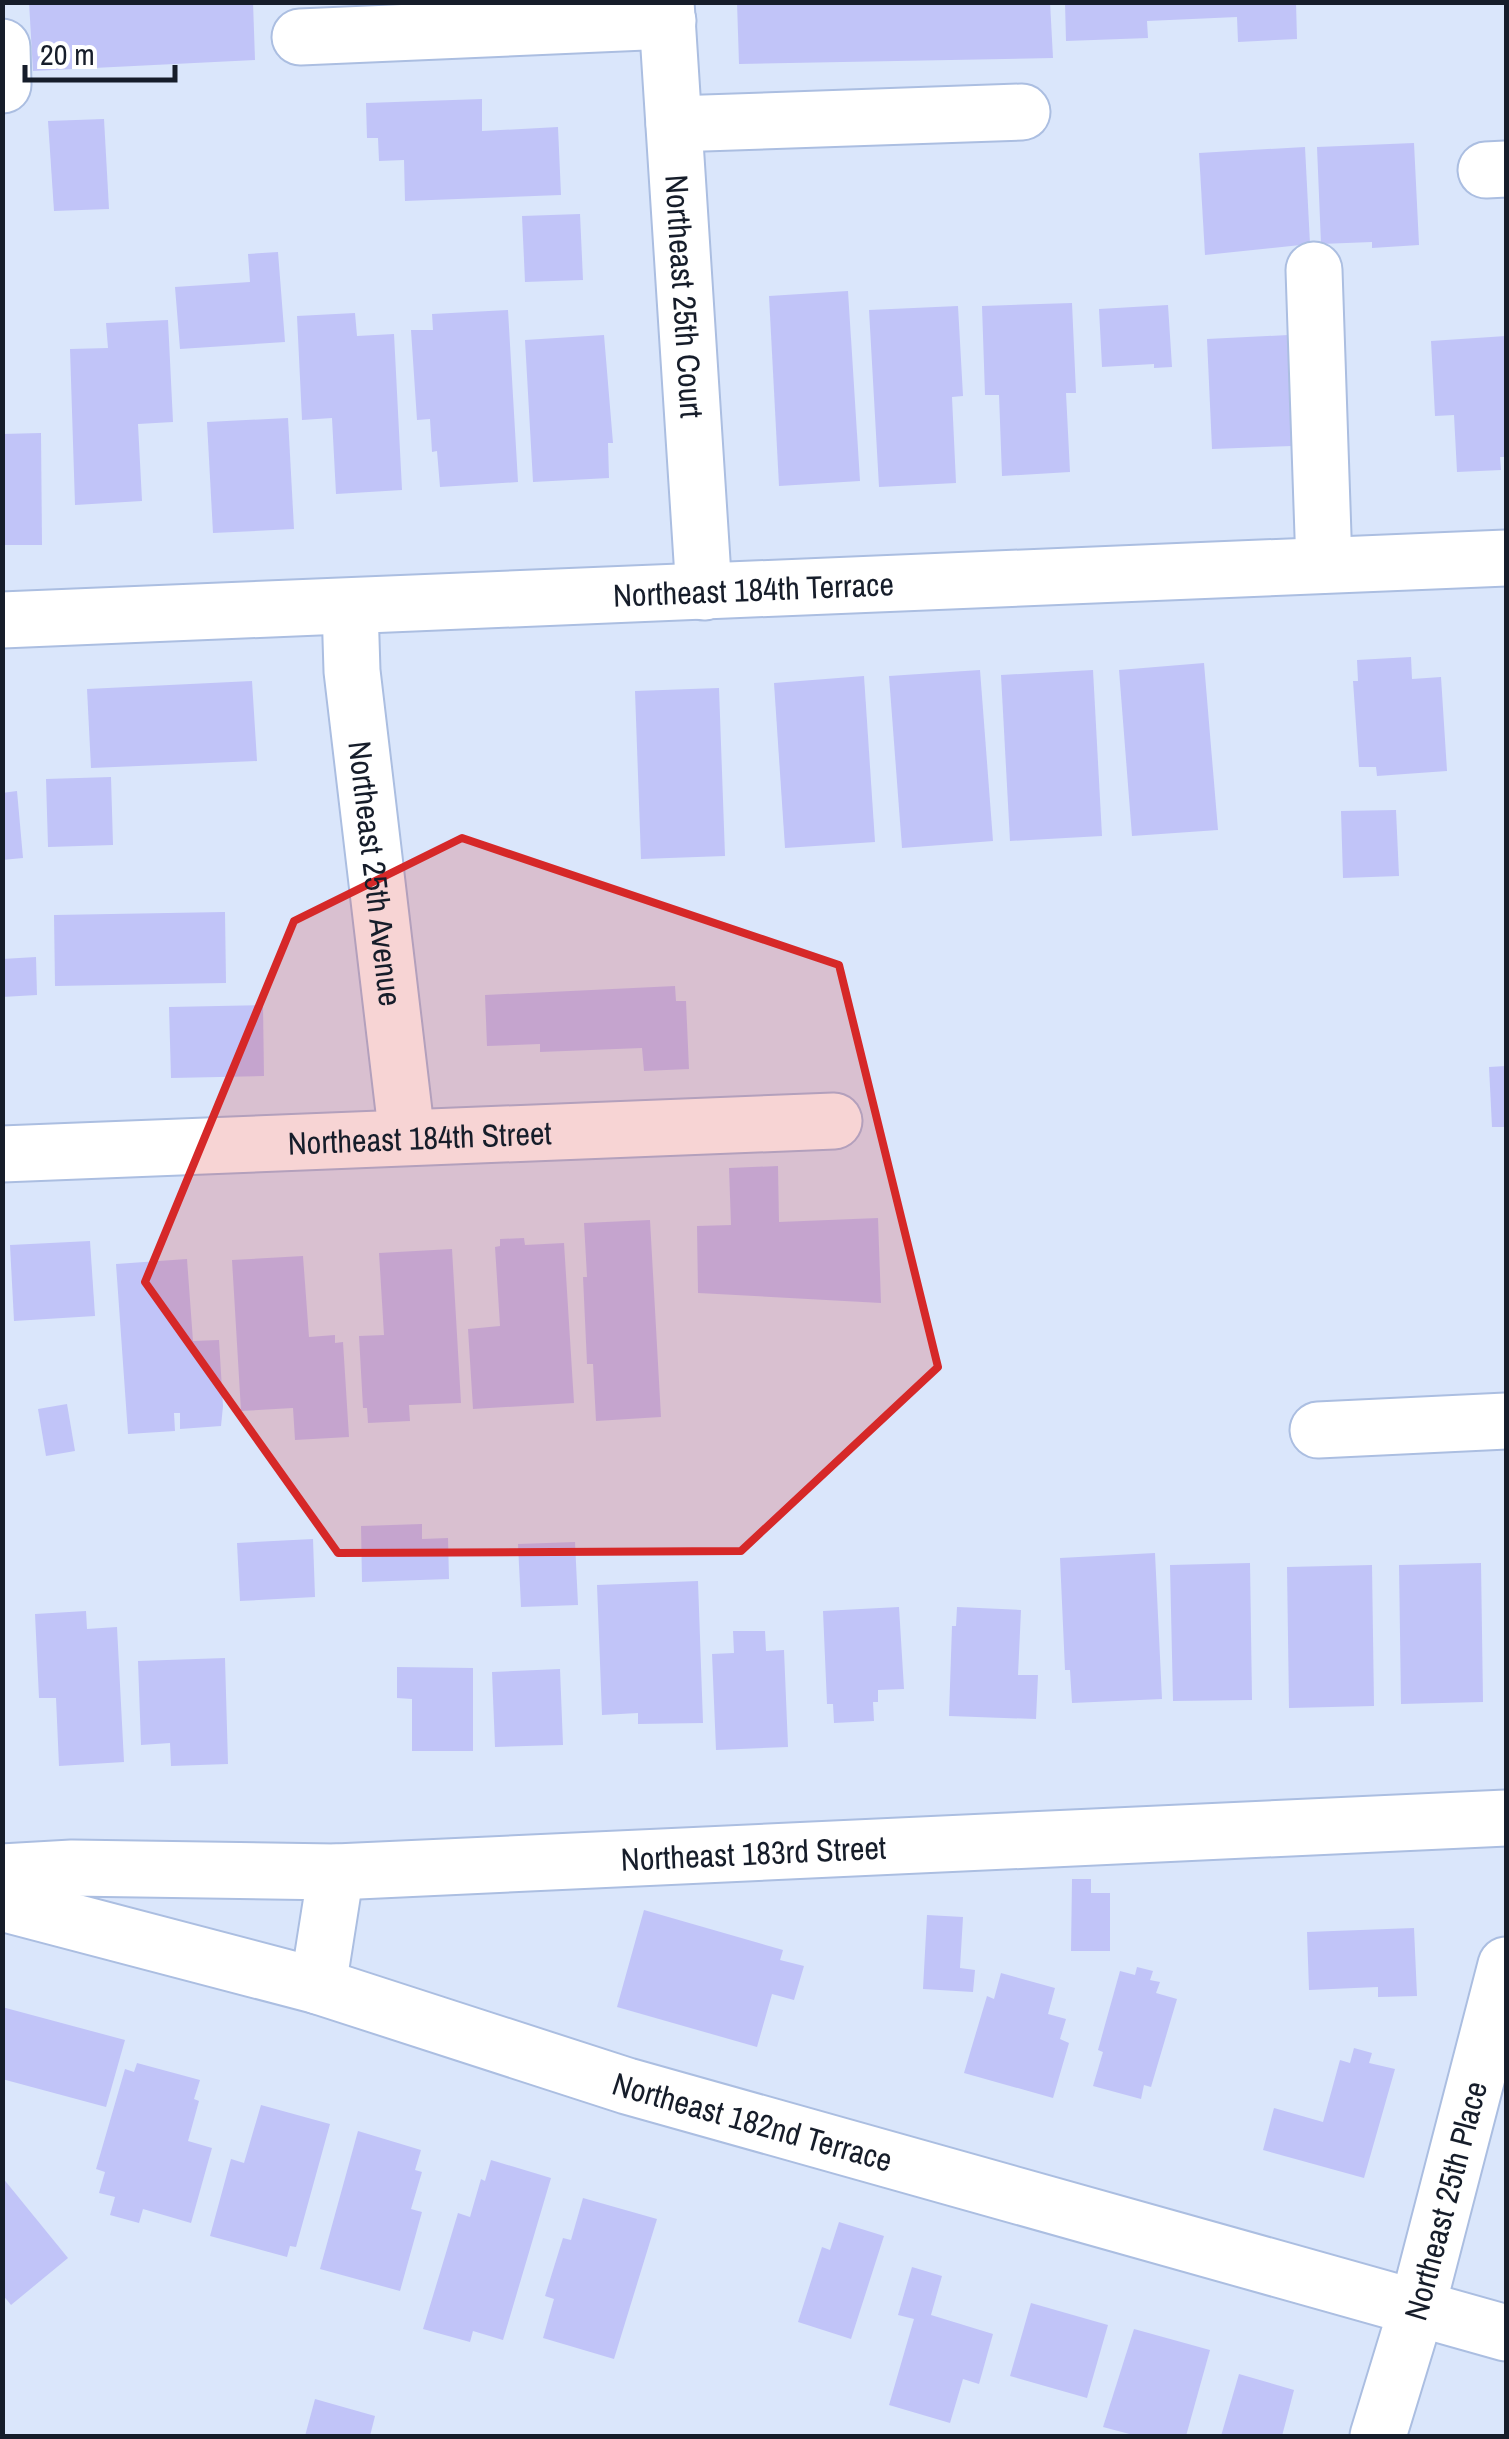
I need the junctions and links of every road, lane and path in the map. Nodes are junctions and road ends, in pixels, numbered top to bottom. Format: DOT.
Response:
graph roads {
  1 [pos="667,12"];
  2 [pos="567,14"];
  3 [pos="502,16"];
  4 [pos="300,37"];
  5 [pos="2,47"];
  6 [pos="4,85"];
  7 [pos="1022,112"];
  8 [pos="674,124"];
  9 [pos="1314,270"];
  10 [pos="1506,558"];
  11 [pos="1324,565"];
  12 [pos="704,592"];
  13 [pos="350,607"];
  14 [pos="2,620"];
  15 [pos="834,1120"];
  16 [pos="408,1137"];
  17 [pos="2,1154"];
  18 [pos="1506,1420"];
  19 [pos="1318,1430"];
  20 [pos="1506,1818"];
  21 [pos="2,1872"];
  22 [pos="336,1872"];
  23 [pos="68,1893"];
  24 [pos="2,1903"];
  25 [pos="1506,1965"];
  26 [pos="318,1986"];
  27 [pos="1416,2308"];
  28 [pos="1506,2333"];
  29 [pos="1378,2436"];
  1 -- 2 [label="street"];
  1 -- 8 [label="street, Northeast 25th Court"];
  2 -- 3 [label="street"];
  3 -- 4 [label="street"];
  5 -- 6 [label="street"];
  7 -- 8 [label="street"];
  8 -- 12 [label="street, Northeast 25th Court"];
  9 -- 11 [label="street"];
  10 -- 11 [label="street, Northeast 184th Terrace"];
  11 -- 12 [label="street, Northeast 184th Terrace"];
  12 -- 13 [label="street, Northeast 184th Terrace"];
  13 -- 14 [label="street, Northeast 184th Terrace"];
  13 -- 16 [label="street, Northeast 25th Avenue"];
  15 -- 16 [label="street, Northeast 184th Street"];
  16 -- 17 [label="street, Northeast 184th Street"];
  18 -- 19 [label="street"];
  20 -- 22 [label="street, Northeast 183rd Street"];
  21 -- 23 [label="street, Northeast 183rd Street"];
  22 -- 23 [label="street, Northeast 183rd Street"];
  22 -- 26 [label="street"];
  23 -- 24 [label="street, Northeast 182nd Terrace"];
  23 -- 26 [label="street, Northeast 182nd Terrace"];
  25 -- 27 [label="street, Northeast 25th Place"];
  26 -- 27 [label="street, Northeast 182nd Terrace"];
  27 -- 28 [label="street, Northeast 182nd Terrace"];
  27 -- 29 [label="street, Northeast 25th Place"];
}
